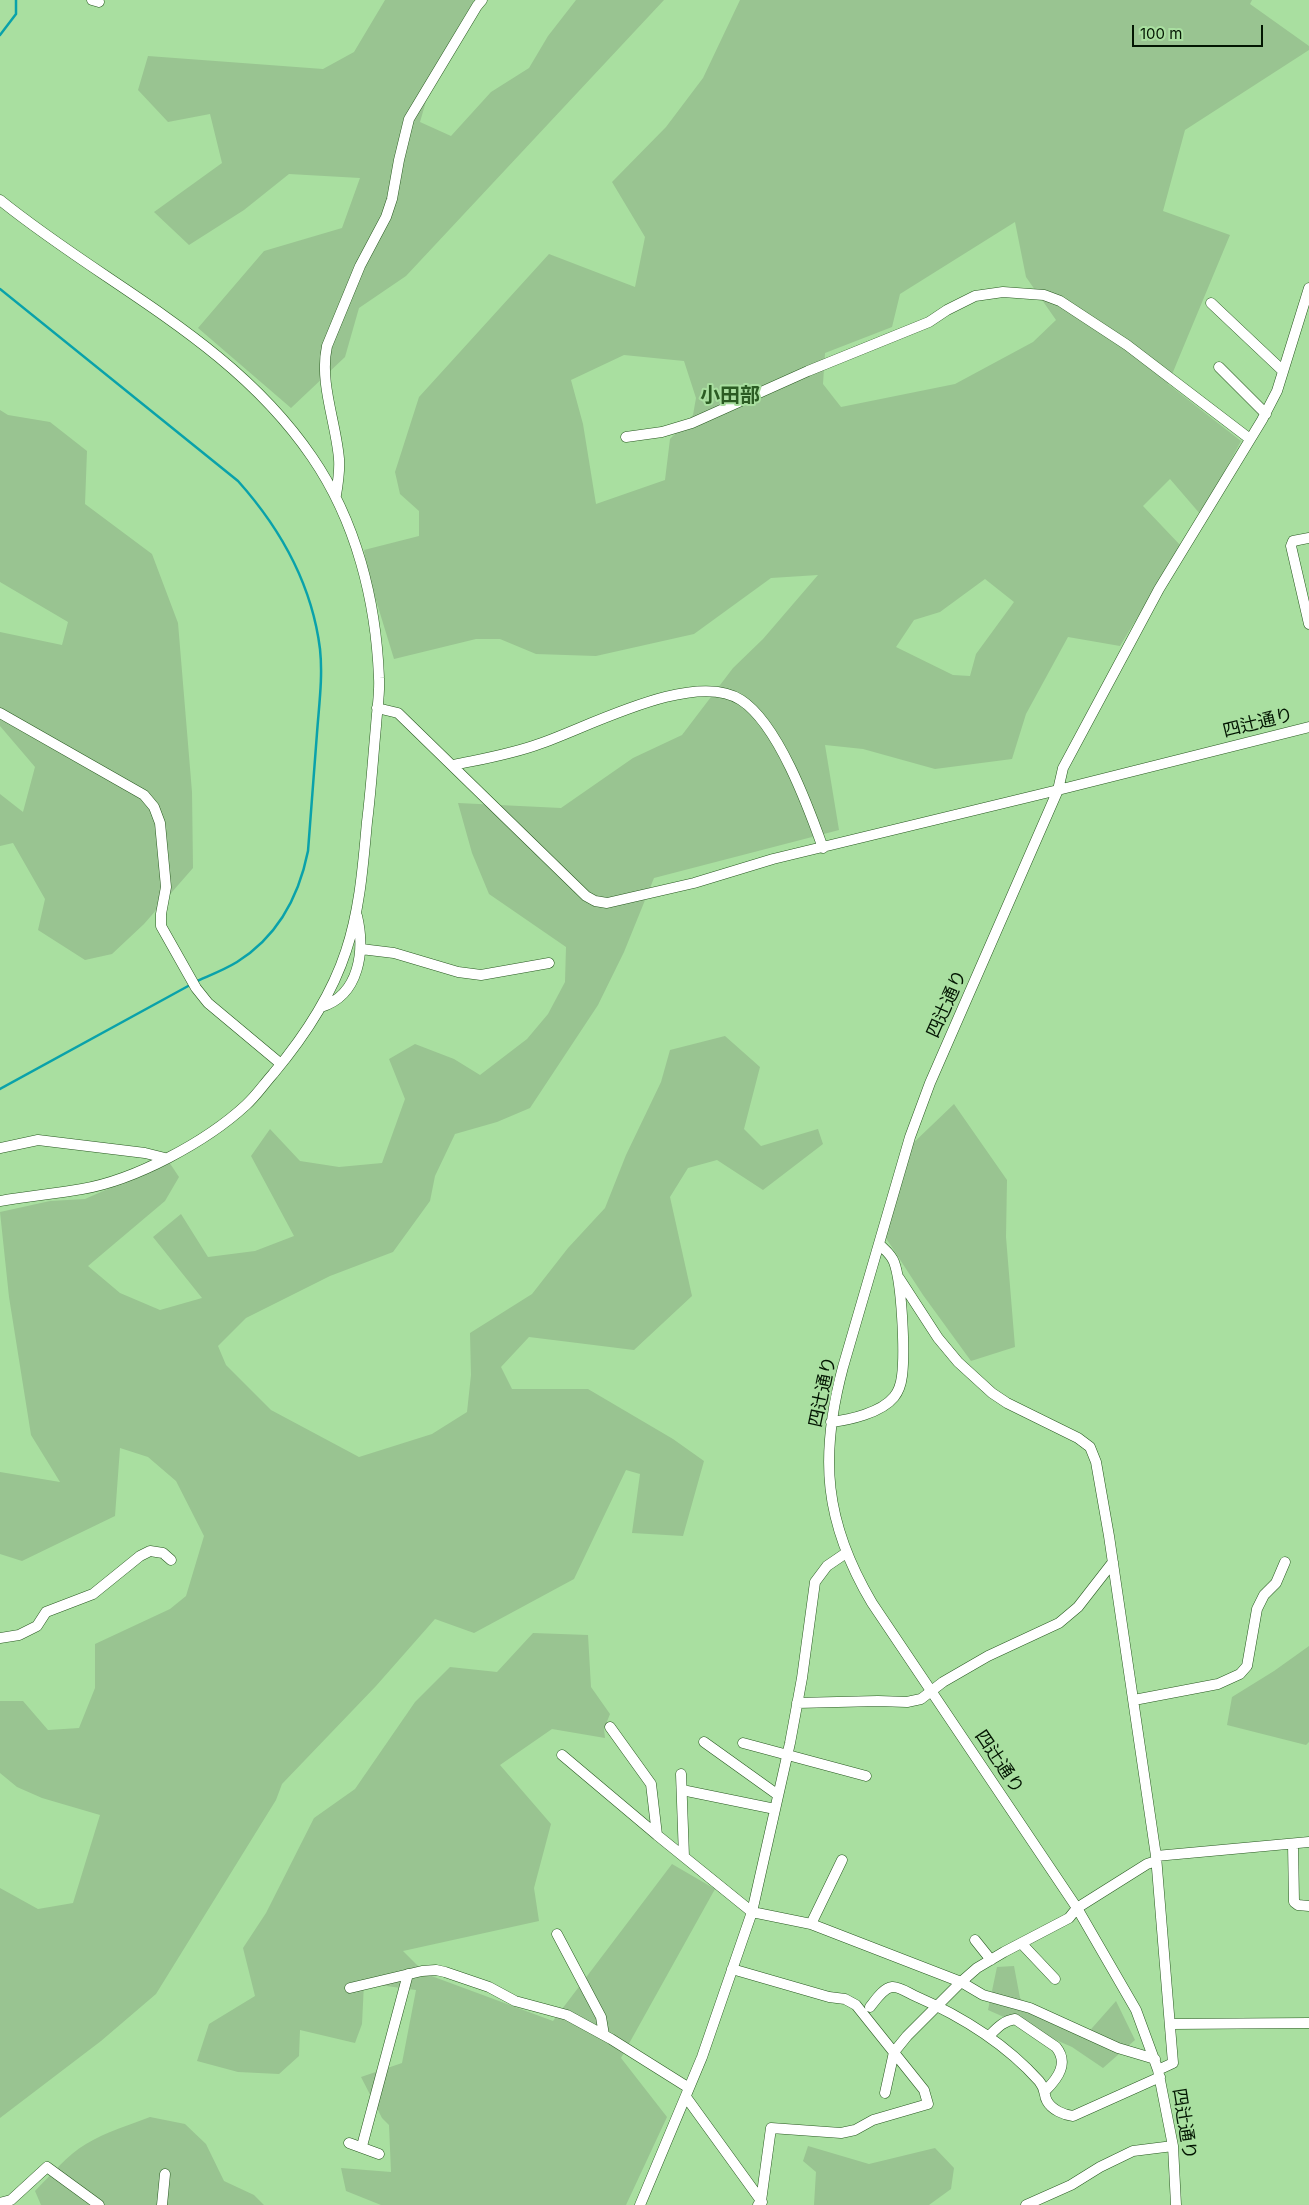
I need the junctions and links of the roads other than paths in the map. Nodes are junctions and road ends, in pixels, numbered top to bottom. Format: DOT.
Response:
graph roads {
  1 [pos="482,0"];
  2 [pos="0,200"];
  3 [pos="1309,288"];
  4 [pos="1211,303"];
  5 [pos="1219,367"];
  6 [pos="1283,370"];
  7 [pos="1266,414"];
  8 [pos="626,437"];
  9 [pos="1250,439"];
  10 [pos="336,494"];
  11 [pos="1309,538"];
  12 [pos="1308,611"];
  13 [pos="1309,624"];
  14 [pos="377,708"];
  15 [pos="0,713"];
  16 [pos="1309,727"];
  17 [pos="454,765"];
  18 [pos="1058,790"];
  19 [pos="823,848"];
  20 [pos="356,915"];
  21 [pos="360,949"];
  22 [pos="549,962"];
  23 [pos="321,1007"];
  24 [pos="281,1064"];
  25 [pos="0,1148"];
  26 [pos="165,1158"];
  27 [pos="0,1201"];
  28 [pos="879,1244"];
  29 [pos="899,1278"];
  30 [pos="831,1422"];
  31 [pos="846,1553"];
  32 [pos="172,1560"];
  33 [pos="1113,1562"];
  34 [pos="1285,1562"];
  35 [pos="0,1638"];
  36 [pos="931,1690"];
  37 [pos="1134,1700"];
  38 [pos="797,1703"];
  39 [pos="610,1727"];
  40 [pos="704,1742"];
  41 [pos="743,1743"];
  42 [pos="562,1755"];
  43 [pos="787,1755"];
  44 [pos="681,1774"];
  45 [pos="866,1776"];
  46 [pos="682,1790"];
  47 [pos="778,1795"];
  48 [pos="775,1809"];
  49 [pos="657,1835"];
  50 [pos="1309,1842"];
  51 [pos="1294,1844"];
  52 [pos="684,1856"];
  53 [pos="1156,1859"];
  54 [pos="842,1860"];
  55 [pos="1309,1906"];
  56 [pos="1077,1908"];
  57 [pos="752,1912"];
  58 [pos="811,1924"];
  59 [pos="558,1934"];
  60 [pos="975,1940"];
  61 [pos="1021,1943"];
  62 [pos="991,1960"];
  63 [pos="732,1969"];
  64 [pos="408,1974"];
  65 [pos="1055,1979"];
  66 [pos="961,1982"];
  67 [pos="350,1988"];
  68 [pos="937,2005"];
  69 [pos="870,2007"];
  70 [pos="1309,2023"];
  71 [pos="1171,2024"];
  72 [pos="604,2035"];
  73 [pos="988,2036"];
  74 [pos="894,2052"];
  75 [pos="1155,2059"];
  76 [pos="1159,2074"];
  77 [pos="1046,2090"];
  78 [pos="688,2093"];
  79 [pos="885,2093"];
  80 [pos="349,2143"];
  81 [pos="362,2146"];
  82 [pos="1174,2146"];
  83 [pos="379,2154"];
  84 [pos="165,2174"];
  85 [pos="1036,2203"];
  86 [pos="0,2204"];
  87 [pos="761,2204"];
  88 [pos="99,2205"];
  89 [pos="162,2205"];
  90 [pos="640,2205"];
  91 [pos="1026,2205"];
  92 [pos="1176,2205"];
  1 -- 10 [label="street"];
  2 -- 10 [label="street"];
  3 -- 6 [label="street"];
  4 -- 6 [label="street"];
  5 -- 7 [label="street"];
  6 -- 7 [label="street"];
  7 -- 9 [label="street"];
  8 -- 9 [label="street"];
  9 -- 18 [label="street"];
  10 -- 14 [label="street"];
  11 -- 12 [label="street"];
  12 -- 13 [label="street"];
  14 -- 17 [label="street"];
  14 -- 20 [label="street"];
  15 -- 24 [label="street"];
  16 -- 18 [label="street, 四辻通り"];
  17 -- 19 [label="street"];
  17 -- 19 [label="street"];
  18 -- 19 [label="street"];
  18 -- 28 [label="street, 四辻通り"];
  20 -- 21 [label="street"];
  20 -- 23 [label="street"];
  21 -- 22 [label="street"];
  21 -- 23 [label="street"];
  23 -- 24 [label="street"];
  24 -- 26 [label="street"];
  25 -- 26 [label="street"];
  26 -- 27 [label="street"];
  28 -- 29 [label="street"];
  28 -- 30 [label="street, 四辻通り"];
  29 -- 30 [label="street"];
  29 -- 33 [label="street"];
  30 -- 31 [label="street, 四辻通り"];
  31 -- 36 [label="street, 四辻通り"];
  31 -- 38 [label="street"];
  32 -- 35 [label="street"];
  33 -- 36 [label="street"];
  33 -- 37 [label="street"];
  34 -- 37 [label="street"];
  36 -- 38 [label="street"];
  36 -- 56 [label="street, 四辻通り"];
  37 -- 53 [label="street"];
  38 -- 43 [label="street"];
  39 -- 49 [label="street"];
  40 -- 47 [label="street"];
  41 -- 43 [label="street"];
  42 -- 49 [label="street"];
  43 -- 45 [label="street"];
  43 -- 47 [label="street"];
  44 -- 46 [label="street"];
  46 -- 48 [label="street"];
  46 -- 52 [label="street"];
  47 -- 48 [label="street"];
  48 -- 57 [label="street"];
  49 -- 52 [label="street"];
  50 -- 51 [label="street"];
  51 -- 53 [label="street"];
  51 -- 55 [label="street"];
  52 -- 57 [label="street"];
  53 -- 56 [label="street"];
  53 -- 71 [label="street"];
  54 -- 58 [label="street"];
  56 -- 61 [label="street"];
  56 -- 75 [label="street, 四辻通り"];
  57 -- 58 [label="street"];
  57 -- 63 [label="street"];
  58 -- 66 [label="street"];
  59 -- 72 [label="street"];
  60 -- 62 [label="street"];
  61 -- 62 [label="street"];
  61 -- 65 [label="street"];
  62 -- 66 [label="street"];
  63 -- 74 [label="street"];
  63 -- 78 [label="street"];
  64 -- 67 [label="street"];
  64 -- 72 [label="street"];
  64 -- 81 [label="street"];
  66 -- 68 [label="street"];
  66 -- 75 [label="street"];
  68 -- 69 [label="street"];
  68 -- 73 [label="street"];
  68 -- 74 [label="street"];
  70 -- 71 [label="street"];
  71 -- 76 [label="street"];
  72 -- 78 [label="street"];
  73 -- 77 [label="street"];
  73 -- 77 [label="street"];
  74 -- 79 [label="street"];
  74 -- 87 [label="street"];
  75 -- 76 [label="street, 四辻通り"];
  76 -- 77 [label="street"];
  76 -- 82 [label="street, 四辻通り"];
  78 -- 87 [label="street"];
  78 -- 90 [label="street"];
  80 -- 81 [label="street"];
  81 -- 83 [label="street"];
  82 -- 85 [label="street"];
  82 -- 92 [label="street, 四辻通り"];
  84 -- 89 [label="street"];
  85 -- 91 [label="street"];
  86 -- 88 [label="street"];
}
